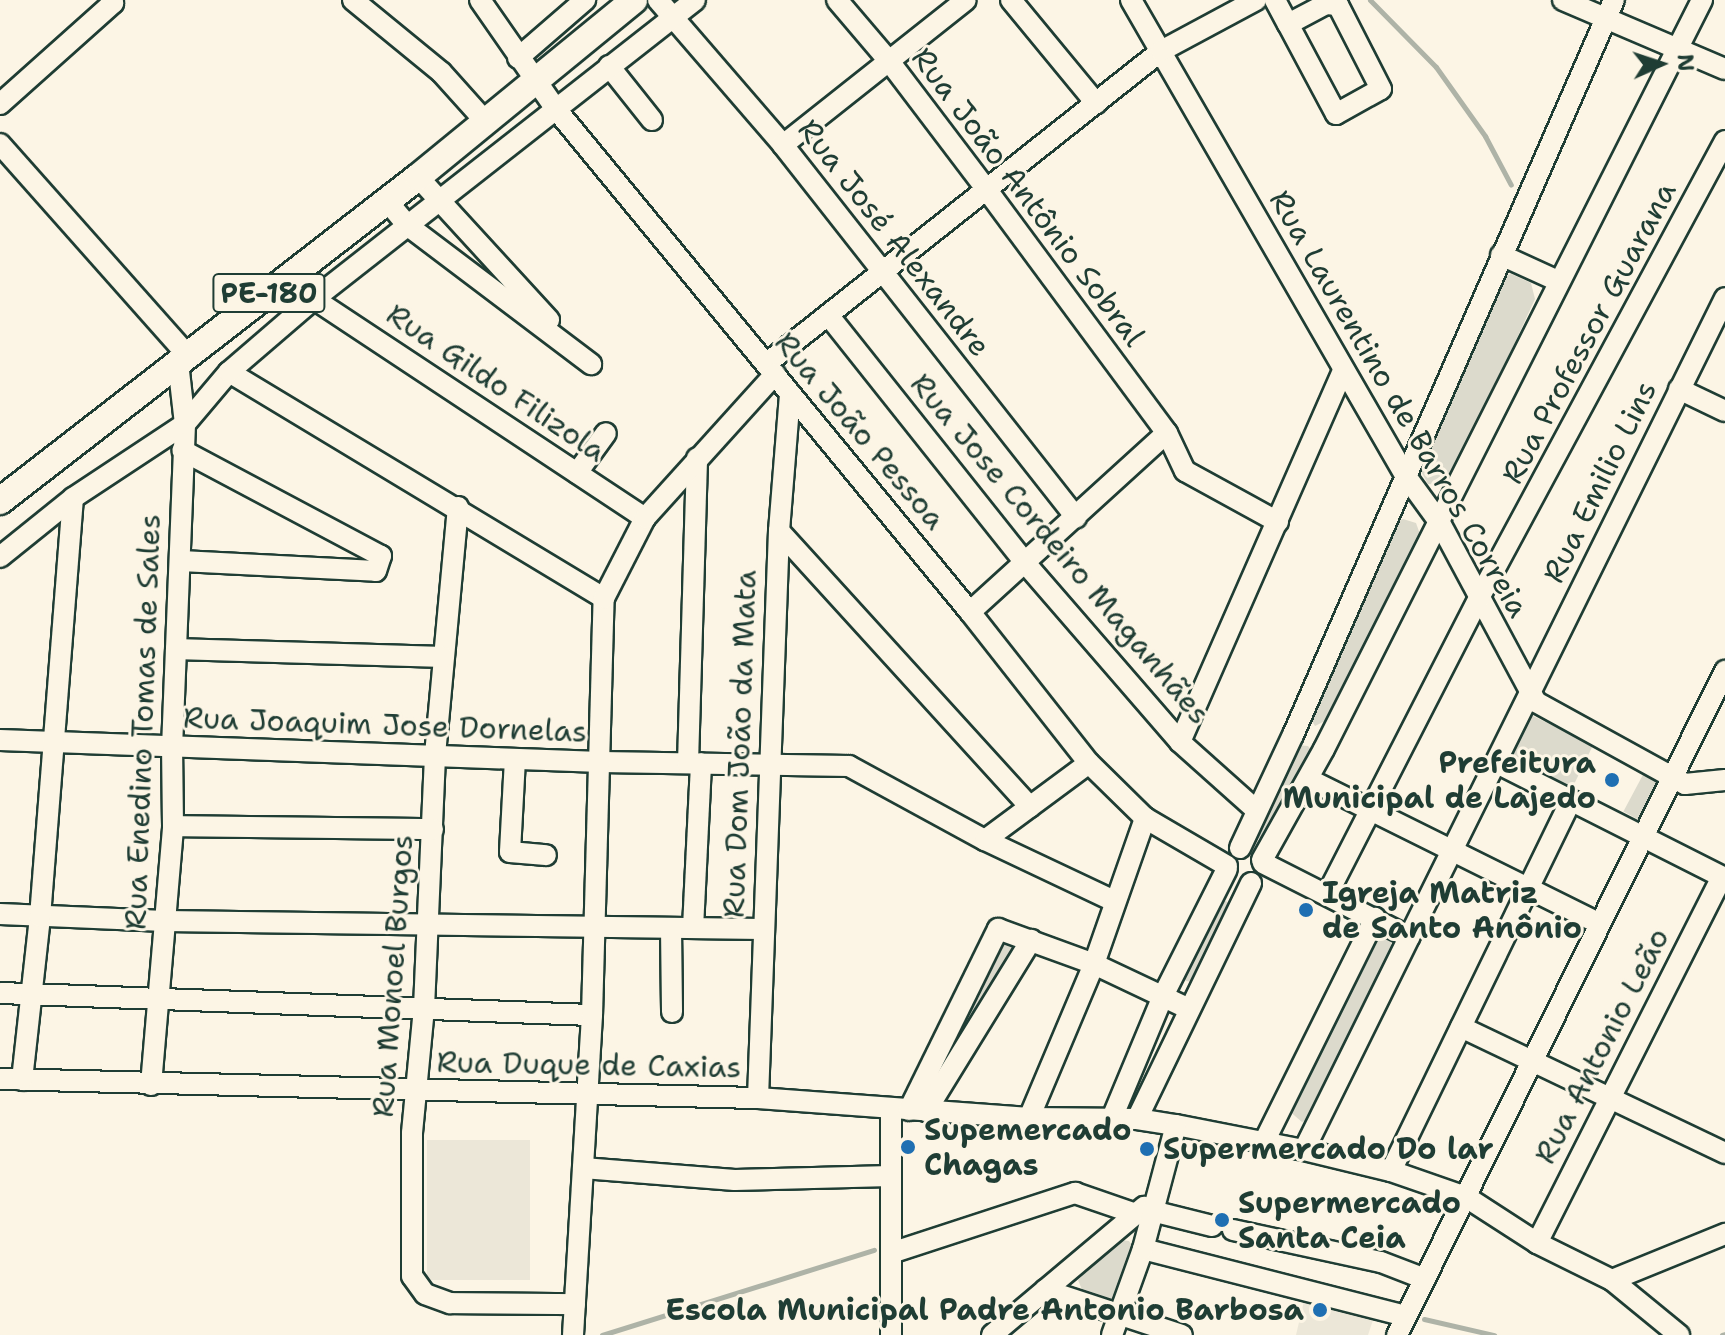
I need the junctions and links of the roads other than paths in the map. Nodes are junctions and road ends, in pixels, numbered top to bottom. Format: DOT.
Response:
graph roads {
  1 [pos="111,0"];
  2 [pos="353,0"];
  3 [pos="480,0"];
  4 [pos="585,0"];
  5 [pos="634,0"];
  6 [pos="658,0"];
  7 [pos="695,0"];
  8 [pos="837,0"];
  9 [pos="966,0"];
  10 [pos="1011,0"];
  11 [pos="1131,0"];
  12 [pos="1256,0"];
  13 [pos="1275,0"];
  14 [pos="1563,0"];
  15 [pos="1702,0"];
  16 [pos="1610,9"];
  17 [pos="673,17"];
  18 [pos="1288,24"];
  19 [pos="1678,47"];
  20 [pos="1161,51"];
  21 [pos="518,58"];
  22 [pos="889,61"];
  23 [pos="609,66"];
  24 [pos="1725,69"];
  25 [pos="534,82"];
  26 [pos="1096,103"];
  27 [pos="0,104"];
  28 [pos="555,108"];
  29 [pos="652,120"];
  30 [pos="485,121"];
  31 [pos="1725,141"];
  32 [pos="0,144"];
  33 [pos="783,145"];
  34 [pos="418,177"];
  35 [pos="987,190"];
  36 [pos="387,201"];
  37 [pos="437,201"];
  38 [pos="407,225"];
  39 [pos="1501,255"];
  40 [pos="883,273"];
  41 [pos="1558,281"];
  42 [pos="1725,298"];
  43 [pos="314,299"];
  44 [pos="829,316"];
  45 [pos="183,359"];
  46 [pos="770,369"];
  47 [pos="1343,371"];
  48 [pos="229,372"];
  49 [pos="1679,389"];
  50 [pos="790,393"];
  51 [pos="1725,411"];
  52 [pos="185,424"];
  53 [pos="606,433"];
  54 [pos="1167,433"];
  55 [pos="182,450"];
  56 [pos="697,458"];
  57 [pos="577,473"];
  58 [pos="1405,475"];
  59 [pos="73,498"];
  60 [pos="0,501"];
  61 [pos="458,507"];
  62 [pos="1076,517"];
  63 [pos="645,518"];
  64 [pos="1278,522"];
  65 [pos="1440,523"];
  66 [pos="779,531"];
  67 [pos="0,557"];
  68 [pos="181,561"];
  69 [pos="1026,564"];
  70 [pos="604,598"];
  71 [pos="1479,598"];
  72 [pos="970,612"];
  73 [pos="176,649"];
  74 [pos="443,657"];
  75 [pos="1725,671"];
  76 [pos="1530,694"];
  77 [pos="1293,735"];
  78 [pos="0,740"];
  79 [pos="1180,742"];
  80 [pos="54,743"];
  81 [pos="172,748"];
  82 [pos="1324,749"];
  83 [pos="435,756"];
  84 [pos="515,759"];
  85 [pos="601,762"];
  86 [pos="694,763"];
  87 [pos="768,763"];
  88 [pos="1089,763"];
  89 [pos="1497,763"];
  90 [pos="1674,777"];
  91 [pos="1308,779"];
  92 [pos="1725,780"];
  93 [pos="1571,800"];
  94 [pos="1030,807"];
  95 [pos="1372,808"];
  96 [pos="1256,810"];
  97 [pos="1145,818"];
  98 [pos="173,826"];
  99 [pos="433,829"];
  100 [pos="1643,836"];
  101 [pos="985,840"];
  102 [pos="1240,848"];
  103 [pos="1454,852"];
  104 [pos="546,855"];
  105 [pos="1263,862"];
  106 [pos="1227,868"];
  107 [pos="1723,877"];
  108 [pos="1251,883"];
  109 [pos="1526,888"];
  110 [pos="1328,893"];
  111 [pos="1114,901"];
  112 [pos="0,914"];
  113 [pos="40,917"];
  114 [pos="1375,918"];
  115 [pos="165,921"];
  116 [pos="1598,923"];
  117 [pos="428,924"];
  118 [pos="595,928"];
  119 [pos="671,928"];
  120 [pos="693,928"];
  121 [pos="762,929"];
  122 [pos="1409,937"];
  123 [pos="1031,940"];
  124 [pos="1094,964"];
  125 [pos="0,993"];
  126 [pos="30,995"];
  127 [pos="1163,996"];
  128 [pos="159,1000"];
  129 [pos="424,1008"];
  130 [pos="1189,1009"];
  131 [pos="672,1012"];
  132 [pos="592,1015"];
  133 [pos="1461,1027"];
  134 [pos="1532,1061"];
  135 [pos="0,1079"];
  136 [pos="22,1080"];
  137 [pos="151,1085"];
  138 [pos="417,1092"];
  139 [pos="587,1095"];
  140 [pos="1608,1097"];
  141 [pos="758,1098"];
  142 [pos="908,1110"];
  143 [pos="1029,1118"];
  144 [pos="1112,1118"];
  145 [pos="1137,1119"];
  146 [pos="1176,1125"];
  147 [pos="1265,1140"];
  148 [pos="1304,1150"];
  149 [pos="1725,1153"];
  150 [pos="583,1168"];
  151 [pos="1391,1171"];
  152 [pos="891,1176"];
  153 [pos="1466,1197"];
  154 [pos="1148,1207"];
  155 [pos="1725,1234"];
  156 [pos="1537,1243"];
  157 [pos="1143,1249"];
  158 [pos="891,1253"];
  159 [pos="1425,1279"];
  160 [pos="1612,1280"];
  161 [pos="1045,1290"];
  162 [pos="575,1304"];
  163 [pos="1119,1314"];
  164 [pos="1406,1316"];
  165 [pos="573,1335"];
  166 [pos="891,1335"];
  167 [pos="992,1335"];
  168 [pos="1112,1335"];
  169 [pos="1182,1335"];
  170 [pos="1397,1335"];
  171 [pos="1679,1335"];
  1 -- 27 [label="street"];
  2 -- 30 [label="street"];
  3 -- 21 [label="street, Rua João Pessoa"];
  4 -- 21 [label="street"];
  5 -- 25 [label="main road, PE-180"];
  6 -- 17 [label="street, Rua José Alexandre"];
  7 -- 17 [label="street"];
  8 -- 22 [label="street, Rua João Antônio Sobral"];
  9 -- 22 [label="street"];
  10 -- 26 [label="street"];
  11 -- 20 [label="street, Rua Laurentino de Barros Correia"];
  12 -- 20 [label="street"];
  13 -- 18 [label="street"];
  14 -- 16 [label="street"];
  15 -- 19 [label="street"];
  16 -- 19 [label="street"];
  16 -- 39 [label="street"];
  17 -- 23 [label="street"];
  17 -- 33 [label="street, Rua José Alexandre"];
  18 -- 18 [label="street"];
  19 -- 24 [label="street"];
  19 -- 41 [label="street"];
  20 -- 26 [label="street"];
  20 -- 47 [label="street, Rua Laurentino de Barros Correia"];
  21 -- 25 [label="street, Rua João Pessoa"];
  22 -- 33 [label="street"];
  22 -- 35 [label="street, Rua João Antônio Sobral"];
  23 -- 28 [label="street"];
  23 -- 29 [label="street"];
  25 -- 28 [label="street, Rua João Pessoa"];
  25 -- 30 [label="main road, PE-180"];
  26 -- 35 [label="street"];
  28 -- 37 [label="street"];
  28 -- 46 [label="street, Rua João Pessoa"];
  30 -- 34 [label="main road, PE-180"];
  31 -- 71 [label="street, Rua Professor Guarana"];
  32 -- 45 [label="street"];
  33 -- 40 [label="street, Rua José Alexandre"];
  34 -- 36 [label="main road, PE-180"];
  34 -- 37 [label="street"];
  35 -- 40 [label="street"];
  35 -- 54 [label="street, Rua João Antônio Sobral"];
  36 -- 38 [label="street"];
  36 -- 45 [label="main road, PE-180"];
  37 -- 38 [label="street"];
  37 -- 38 [label="street"];
  38 -- 43 [label="street"];
  39 -- 41 [label="street"];
  39 -- 58 [label="street"];
  40 -- 44 [label="street"];
  40 -- 62 [label="street, Rua José Alexandre"];
  41 -- 65 [label="street"];
  42 -- 49 [label="street, Rua Emilio Lins"];
  43 -- 48 [label="street"];
  43 -- 57 [label="street, Rua Gildo Filizola"];
  44 -- 46 [label="street"];
  44 -- 69 [label="street, Rua Jose Cordeiro Maganhães"];
  45 -- 52 [label="street, Rua Enedino Tomas de Sales"];
  45 -- 60 [label="main road, PE-180"];
  46 -- 50 [label="street, Rua João Pessoa"];
  46 -- 56 [label="street"];
  47 -- 58 [label="street, Rua Laurentino de Barros Correia"];
  47 -- 64 [label="street"];
  48 -- 52 [label="street"];
  48 -- 61 [label="street"];
  49 -- 51 [label="street"];
  49 -- 76 [label="street, Rua Emilio Lins"];
  50 -- 66 [label="street, Rua Dom João da Mata"];
  50 -- 72 [label="street, Rua João Pessoa"];
  52 -- 55 [label="street, Rua Enedino Tomas de Sales"];
  52 -- 59 [label="street"];
  53 -- 57 [label="street"];
  54 -- 62 [label="street"];
  54 -- 64 [label="street, Rua João Antônio Sobral"];
  55 -- 68 [label="street, Rua Enedino Tomas de Sales"];
  55 -- 68 [label="street"];
  56 -- 63 [label="street"];
  56 -- 86 [label="street"];
  57 -- 63 [label="street, Rua Gildo Filizola"];
  58 -- 65 [label="street, Rua Laurentino de Barros Correia"];
  58 -- 77 [label="street"];
  59 -- 67 [label="street"];
  59 -- 80 [label="street"];
  61 -- 70 [label="street"];
  61 -- 74 [label="street, Rua Monoel Burgos"];
  62 -- 69 [label="street"];
  63 -- 70 [label="street"];
  64 -- 79 [label="street"];
  65 -- 71 [label="street, Rua Laurentino de Barros Correia"];
  65 -- 82 [label="street"];
  66 -- 87 [label="street, Rua Dom João da Mata"];
  66 -- 94 [label="street"];
  68 -- 73 [label="street, Rua Enedino Tomas de Sales"];
  69 -- 72 [label="street"];
  69 -- 79 [label="street, Rua Jose Cordeiro Maganhães"];
  70 -- 85 [label="street"];
  71 -- 76 [label="street, Rua Laurentino de Barros Correia"];
  71 -- 95 [label="street, Rua Professor Guarana"];
  72 -- 88 [label="street, Rua João Pessoa"];
  73 -- 74 [label="street"];
  73 -- 81 [label="street, Rua Enedino Tomas de Sales"];
  74 -- 83 [label="street, Rua Monoel Burgos"];
  75 -- 90 [label="street"];
  76 -- 89 [label="street, Rua Emilio Lins"];
  76 -- 90 [label="street, Rua Laurentino de Barros Correia"];
  77 -- 82 [label="street"];
  77 -- 96 [label="street"];
  78 -- 80 [label="street, Rua Joaquim Jose Dornelas"];
  79 -- 96 [label="street, Rua Jose Cordeiro Maganhães"];
  80 -- 81 [label="street, Rua Joaquim Jose Dornelas"];
  80 -- 113 [label="street"];
  81 -- 83 [label="street, Rua Joaquim Jose Dornelas"];
  81 -- 98 [label="street, Rua Enedino Tomas de Sales"];
  82 -- 91 [label="street"];
  83 -- 84 [label="street, Rua Joaquim Jose Dornelas"];
  83 -- 99 [label="street, Rua Monoel Burgos"];
  84 -- 85 [label="street, Rua Joaquim Jose Dornelas"];
  84 -- 104 [label="street"];
  85 -- 86 [label="street, Rua Joaquim Jose Dornelas"];
  85 -- 118 [label="street"];
  86 -- 87 [label="street, Rua Joaquim Jose Dornelas"];
  86 -- 120 [label="street"];
  87 -- 101 [label="street, Rua Joaquim Jose Dornelas"];
  87 -- 121 [label="street, Rua Dom João da Mata"];
  88 -- 94 [label="street"];
  88 -- 97 [label="street, Rua João Pessoa"];
  89 -- 93 [label="street"];
  89 -- 103 [label="street, Rua Emilio Lins"];
  90 -- 92 [label="street"];
  90 -- 100 [label="street"];
  91 -- 95 [label="street"];
  91 -- 105 [label="street"];
  93 -- 100 [label="street"];
  93 -- 109 [label="street"];
  94 -- 101 [label="street"];
  95 -- 103 [label="street"];
  95 -- 110 [label="street, Rua Professor Guarana"];
  96 -- 102 [label="street"];
  97 -- 106 [label="street, Rua João Pessoa"];
  97 -- 111 [label="street"];
  98 -- 99 [label="street"];
  98 -- 115 [label="street, Rua Enedino Tomas de Sales"];
  99 -- 117 [label="street, Rua Monoel Burgos"];
  100 -- 107 [label="street"];
  100 -- 116 [label="street"];
  101 -- 111 [label="street, Rua Joaquim Jose Dornelas"];
  102 -- 105 [label="street"];
  102 -- 106 [label="street"];
  103 -- 109 [label="street"];
  103 -- 122 [label="street, Rua Emilio Lins"];
  105 -- 108 [label="street"];
  105 -- 110 [label="street"];
  106 -- 108 [label="street"];
  106 -- 127 [label="street"];
  107 -- 140 [label="street, Rua Antonio Leão"];
  108 -- 130 [label="street"];
  109 -- 116 [label="street"];
  109 -- 133 [label="street"];
  110 -- 114 [label="street"];
  111 -- 124 [label="street"];
  112 -- 113 [label="street"];
  113 -- 115 [label="street"];
  113 -- 126 [label="street"];
  114 -- 122 [label="street"];
  114 -- 147 [label="street"];
  115 -- 117 [label="street"];
  115 -- 128 [label="street, Rua Enedino Tomas de Sales"];
  116 -- 134 [label="street"];
  117 -- 118 [label="street"];
  117 -- 129 [label="street, Rua Monoel Burgos"];
  118 -- 119 [label="street"];
  118 -- 132 [label="street"];
  119 -- 120 [label="street"];
  119 -- 131 [label="street"];
  120 -- 121 [label="street"];
  121 -- 141 [label="street, Rua Dom João da Mata"];
  122 -- 148 [label="street, Rua Emilio Lins"];
  123 -- 124 [label="street"];
  123 -- 142 [label="street"];
  123 -- 142 [label="street"];
  124 -- 127 [label="street"];
  124 -- 143 [label="street"];
  125 -- 126 [label="street"];
  126 -- 128 [label="street"];
  126 -- 136 [label="street"];
  127 -- 130 [label="street"];
  127 -- 144 [label="street"];
  128 -- 129 [label="street"];
  128 -- 137 [label="street, Rua Enedino Tomas de Sales"];
  129 -- 132 [label="street"];
  129 -- 138 [label="street, Rua Monoel Burgos"];
  130 -- 145 [label="street"];
  132 -- 139 [label="street"];
  133 -- 134 [label="street"];
  133 -- 151 [label="street"];
  134 -- 140 [label="street"];
  134 -- 153 [label="street"];
  135 -- 136 [label="street, Rua Duque de Caxias"];
  136 -- 137 [label="street, Rua Duque de Caxias"];
  137 -- 138 [label="street, Rua Duque de Caxias"];
  138 -- 139 [label="street, Rua Duque de Caxias"];
  138 -- 162 [label="street, Rua Monoel Burgos"];
  139 -- 141 [label="street, Rua Duque de Caxias"];
  139 -- 150 [label="street"];
  140 -- 149 [label="street"];
  140 -- 156 [label="street, Rua Antonio Leão"];
  141 -- 142 [label="street, Rua Duque de Caxias"];
  142 -- 143 [label="street, Rua Duque de Caxias"];
  142 -- 152 [label="street"];
  143 -- 144 [label="street, Rua Duque de Caxias"];
  144 -- 145 [label="street, Rua Duque de Caxias"];
  145 -- 146 [label="street, Rua Duque de Caxias"];
  146 -- 147 [label="street, Rua Duque de Caxias"];
  146 -- 154 [label="street"];
  147 -- 148 [label="street, Rua Duque de Caxias"];
  148 -- 151 [label="street, Rua Duque de Caxias"];
  150 -- 152 [label="street"];
  150 -- 162 [label="street"];
  151 -- 153 [label="street, Rua Duque de Caxias"];
  152 -- 158 [label="street"];
  153 -- 156 [label="street, Rua Duque de Caxias"];
  153 -- 159 [label="street"];
  154 -- 157 [label="street"];
  154 -- 158 [label="street"];
  154 -- 159 [label="street"];
  154 -- 161 [label="street"];
  155 -- 160 [label="street"];
  156 -- 160 [label="street, Rua Duque de Caxias"];
  157 -- 163 [label="street"];
  157 -- 164 [label="street"];
  158 -- 166 [label="street"];
  159 -- 164 [label="street"];
  160 -- 171 [label="street, Rua Duque de Caxias"];
  161 -- 163 [label="street"];
  161 -- 167 [label="street"];
  162 -- 165 [label="street"];
  163 -- 168 [label="street"];
  163 -- 169 [label="street"];
  164 -- 170 [label="street"];
}
